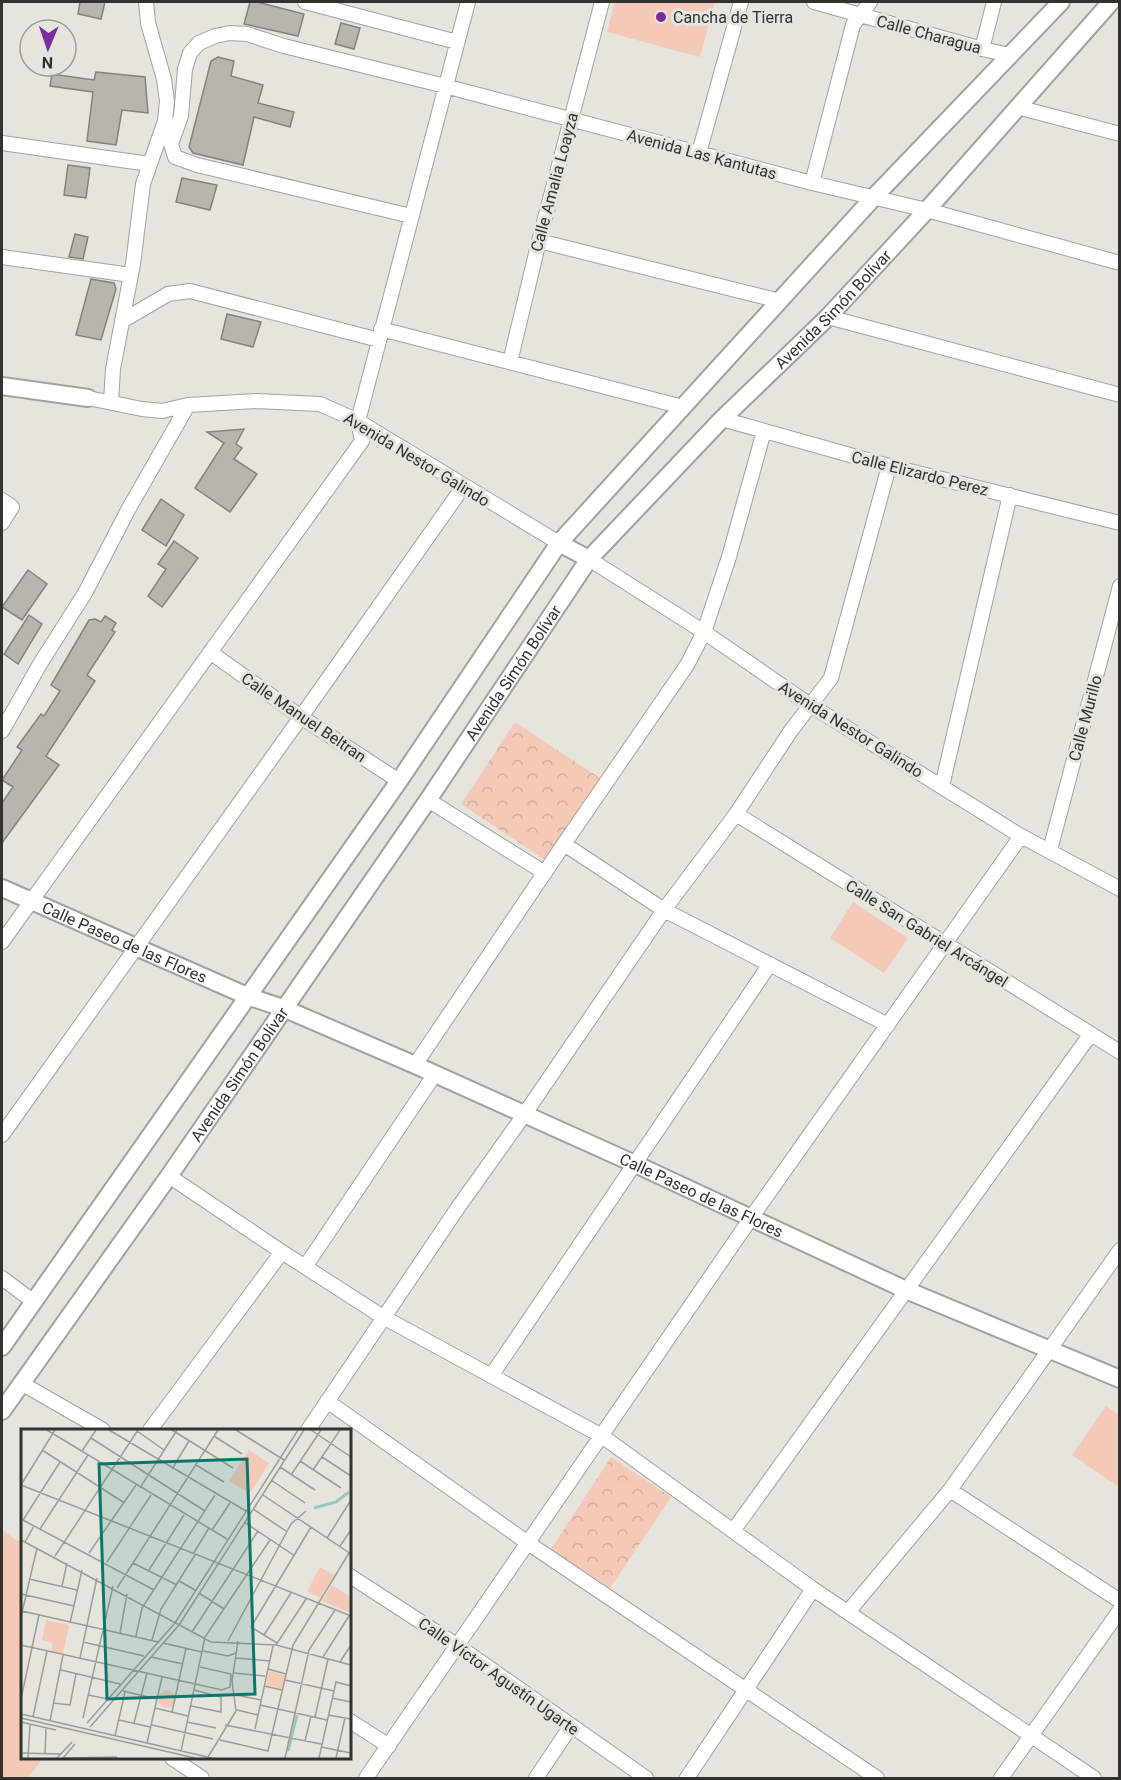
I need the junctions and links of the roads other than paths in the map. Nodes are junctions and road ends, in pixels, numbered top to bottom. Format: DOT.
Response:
graph roads {
  1 [pos="146,2"];
  2 [pos="305,2"];
  3 [pos="468,2"];
  4 [pos="602,2"];
  5 [pos="741,2"];
  6 [pos="814,2"];
  7 [pos="870,2"];
  8 [pos="994,2"];
  9 [pos="1061,2"];
  10 [pos="1111,2"];
  11 [pos="861,15"];
  12 [pos="457,42"];
  13 [pos="982,49"];
  14 [pos="1011,55"];
  15 [pos="445,86"];
  16 [pos="1017,107"];
  17 [pos="570,120"];
  18 [pos="1119,134"];
  19 [pos="2,143"];
  20 [pos="699,153"];
  21 [pos="149,164"];
  22 [pos="812,183"];
  23 [pos="874,197"];
  24 [pos="927,210"];
  25 [pos="411,216"];
  26 [pos="538,241"];
  27 [pos="2,257"];
  28 [pos="1119,263"];
  29 [pos="131,275"];
  30 [pos="780,301"];
  31 [pos="828,317"];
  32 [pos="122,321"];
  33 [pos="380,334"];
  34 [pos="510,363"];
  35 [pos="2,386"];
  36 [pos="1119,395"];
  37 [pos="88,398"];
  38 [pos="111,402"];
  39 [pos="188,405"];
  40 [pos="683,407"];
  41 [pos="722,419"];
  42 [pos="358,421"];
  43 [pos="764,431"];
  44 [pos="889,466"];
  45 [pos="463,487"];
  46 [pos="1010,495"];
  47 [pos="2,500"];
  48 [pos="2,523"];
  49 [pos="1119,523"];
  50 [pos="559,543"];
  51 [pos="589,560"];
  52 [pos="1119,586"];
  53 [pos="704,632"];
  54 [pos="210,652"];
  55 [pos="810,705"];
  56 [pos="301,717"];
  57 [pos="2,732"];
  58 [pos="399,781"];
  59 [pos="942,786"];
  60 [pos="428,800"];
  61 [pos="736,814"];
  62 [pos="1022,836"];
  63 [pos="564,844"];
  64 [pos="1050,850"];
  65 [pos="545,873"];
  66 [pos="2,888"];
  67 [pos="1119,889"];
  68 [pos="31,900"];
  69 [pos="664,910"];
  70 [pos="2,942"];
  71 [pos="945,944"];
  72 [pos="137,946"];
  73 [pos="770,964"];
  74 [pos="247,996"];
  75 [pos="283,1008"];
  76 [pos="888,1025"];
  77 [pos="1090,1035"];
  78 [pos="1119,1052"];
  79 [pos="415,1065"];
  80 [pos="435,1074"];
  81 [pos="524,1115"];
  82 [pos="2,1135"];
  83 [pos="635,1164"];
  84 [pos="169,1176"];
  85 [pos="751,1218"];
  86 [pos="1119,1250"];
  87 [pos="282,1252"];
  88 [pos="305,1267"];
  89 [pos="2,1278"];
  90 [pos="906,1290"];
  91 [pos="34,1302"];
  92 [pos="383,1317"];
  93 [pos="2,1347"];
  94 [pos="1050,1349"];
  95 [pos="491,1376"];
  96 [pos="1119,1379"];
  97 [pos="21,1383"];
  98 [pos="327,1401"];
  99 [pos="2,1412"];
  100 [pos="100,1429"];
  101 [pos="151,1429"];
  102 [pos="309,1429"];
  103 [pos="602,1437"];
  104 [pos="950,1490"];
  105 [pos="733,1531"];
  106 [pos="528,1543"];
  107 [pos="351,1577"];
  108 [pos="813,1590"];
  109 [pos="1119,1601"];
  110 [pos="1119,1610"];
  111 [pos="849,1612"];
  112 [pos="458,1646"];
  113 [pos="747,1691"];
  114 [pos="351,1722"];
  115 [pos="571,1726"];
  116 [pos="1031,1736"];
  117 [pos="388,1746"];
  118 [pos="173,1759"];
  119 [pos="202,1779"];
  120 [pos="366,1779"];
  121 [pos="536,1779"];
  122 [pos="646,1779"];
  123 [pos="687,1779"];
  124 [pos="878,1779"];
  125 [pos="1001,1779"];
  126 [pos="1094,1779"];
  1 -- 21 [label="street"];
  2 -- 12 [label="street"];
  3 -- 12 [label="street"];
  4 -- 17 [label="street, Calle Amalia Loayza"];
  5 -- 20 [label="street"];
  6 -- 11 [label="street, Calle Charagua"];
  7 -- 11 [label="street"];
  8 -- 13 [label="street"];
  9 -- 14 [label="street"];
  10 -- 16 [label="street, Avenida Simón Bolívar"];
  11 -- 13 [label="street, Calle Charagua"];
  11 -- 22 [label="street"];
  12 -- 15 [label="street"];
  13 -- 14 [label="street, Calle Charagua"];
  14 -- 23 [label="street"];
  15 -- 17 [label="street, Avenida Las Kantutas"];
  15 -- 25 [label="street"];
  15 -- 25 [label="street, Avenida Las Kantutas"];
  16 -- 18 [label="street"];
  16 -- 24 [label="street, Avenida Simón Bolívar"];
  17 -- 20 [label="street, Avenida Las Kantutas"];
  17 -- 26 [label="street, Calle Amalia Loayza"];
  19 -- 21 [label="street"];
  20 -- 22 [label="street, Avenida Las Kantutas"];
  21 -- 29 [label="street"];
  22 -- 23 [label="street, Avenida Las Kantutas"];
  23 -- 24 [label="street, Avenida Las Kantutas"];
  23 -- 30 [label="street"];
  24 -- 28 [label="street, Avenida Las Kantutas"];
  24 -- 31 [label="street, Avenida Simón Bolívar"];
  25 -- 33 [label="street"];
  26 -- 30 [label="street"];
  26 -- 34 [label="street, Calle Amalia Loayza"];
  27 -- 29 [label="street"];
  29 -- 32 [label="street"];
  30 -- 40 [label="street"];
  31 -- 36 [label="street"];
  31 -- 41 [label="street, Avenida Simón Bolívar"];
  32 -- 33 [label="street"];
  32 -- 38 [label="street"];
  33 -- 34 [label="street"];
  33 -- 42 [label="street"];
  34 -- 40 [label="street"];
  35 -- 37 [label="street"];
  37 -- 38 [label="street, Avenida Nestor Galindo"];
  38 -- 39 [label="street, Avenida Nestor Galindo"];
  39 -- 42 [label="street, Avenida Nestor Galindo"];
  39 -- 57 [label="street"];
  40 -- 50 [label="street"];
  41 -- 43 [label="street, Calle Elizardo Perez"];
  41 -- 51 [label="street, Avenida Simón Bolívar"];
  42 -- 45 [label="street, Avenida Nestor Galindo"];
  42 -- 54 [label="street"];
  43 -- 44 [label="street, Calle Elizardo Perez"];
  43 -- 53 [label="street"];
  44 -- 46 [label="street, Calle Elizardo Perez"];
  44 -- 55 [label="street"];
  45 -- 50 [label="street, Avenida Nestor Galindo"];
  45 -- 56 [label="street"];
  46 -- 49 [label="street, Calle Elizardo Perez"];
  46 -- 59 [label="street"];
  47 -- 48 [label="street"];
  50 -- 51 [label="street"];
  50 -- 58 [label="street"];
  51 -- 53 [label="street, Avenida Nestor Galindo"];
  51 -- 60 [label="street, Avenida Simón Bolívar"];
  52 -- 64 [label="street, Calle Murillo"];
  53 -- 55 [label="street, Avenida Nestor Galindo"];
  53 -- 63 [label="street"];
  54 -- 56 [label="street, Calle Manuel Beltran"];
  54 -- 68 [label="street"];
  55 -- 59 [label="street, Avenida Nestor Galindo"];
  55 -- 61 [label="street"];
  56 -- 58 [label="street, Calle Manuel Beltran"];
  56 -- 72 [label="street"];
  58 -- 74 [label="street"];
  59 -- 62 [label="street, Avenida Nestor Galindo"];
  60 -- 65 [label="street"];
  60 -- 75 [label="street, Avenida Simón Bolívar"];
  61 -- 69 [label="street"];
  61 -- 71 [label="street, Calle San Gabriel Arcángel"];
  62 -- 64 [label="street, Avenida Nestor Galindo"];
  62 -- 71 [label="street"];
  63 -- 65 [label="street"];
  63 -- 69 [label="street"];
  64 -- 67 [label="street, Avenida Nestor Galindo"];
  65 -- 79 [label="street"];
  66 -- 68 [label="street, Calle Paseo de las Flores"];
  68 -- 70 [label="street"];
  68 -- 72 [label="street, Calle Paseo de las Flores"];
  69 -- 73 [label="street"];
  69 -- 81 [label="street"];
  71 -- 76 [label="street"];
  71 -- 77 [label="street, Calle San Gabriel Arcángel"];
  72 -- 74 [label="street, Calle Paseo de las Flores"];
  72 -- 82 [label="street"];
  73 -- 76 [label="street"];
  73 -- 83 [label="street"];
  74 -- 75 [label="street, Calle Paseo de las Flores"];
  74 -- 91 [label="street"];
  75 -- 79 [label="street, Calle Paseo de las Flores"];
  75 -- 84 [label="street, Avenida Simón Bolívar"];
  76 -- 85 [label="street"];
  77 -- 78 [label="street, Calle San Gabriel Arcángel"];
  77 -- 90 [label="street"];
  79 -- 80 [label="street, Calle Paseo de las Flores"];
  80 -- 81 [label="street, Calle Paseo de las Flores"];
  80 -- 88 [label="street"];
  81 -- 83 [label="street, Calle Paseo de las Flores"];
  81 -- 92 [label="street"];
  83 -- 85 [label="street, Calle Paseo de las Flores"];
  83 -- 95 [label="street"];
  84 -- 87 [label="street"];
  84 -- 97 [label="street, Avenida Simón Bolívar"];
  85 -- 90 [label="street, Calle Paseo de las Flores"];
  85 -- 103 [label="street"];
  86 -- 94 [label="street"];
  87 -- 88 [label="street"];
  87 -- 101 [label="street"];
  88 -- 92 [label="street"];
  89 -- 91 [label="street"];
  90 -- 94 [label="street, Calle Paseo de las Flores"];
  90 -- 105 [label="street"];
  91 -- 93 [label="street"];
  92 -- 95 [label="street"];
  92 -- 98 [label="street"];
  94 -- 96 [label="street, Calle Paseo de las Flores"];
  94 -- 104 [label="street"];
  95 -- 103 [label="street"];
  97 -- 99 [label="street, Avenida Simón Bolívar"];
  97 -- 100 [label="street"];
  98 -- 102 [label="street"];
  98 -- 106 [label="street"];
  103 -- 105 [label="street"];
  103 -- 106 [label="street"];
  104 -- 109 [label="street"];
  104 -- 111 [label="street"];
  105 -- 108 [label="street"];
  106 -- 112 [label="street"];
  106 -- 113 [label="street"];
  107 -- 112 [label="street, Calle Víctor Agustín Ugarte"];
  108 -- 111 [label="street"];
  108 -- 113 [label="street"];
  110 -- 116 [label="street"];
  111 -- 116 [label="street"];
  112 -- 115 [label="street, Calle Víctor Agustín Ugarte"];
  112 -- 117 [label="street"];
  113 -- 123 [label="street"];
  113 -- 124 [label="street"];
  114 -- 117 [label="street"];
  115 -- 121 [label="street"];
  115 -- 122 [label="street, Calle Víctor Agustín Ugarte"];
  116 -- 125 [label="street"];
  116 -- 126 [label="street"];
  117 -- 120 [label="street"];
  118 -- 119 [label="street"];
}
